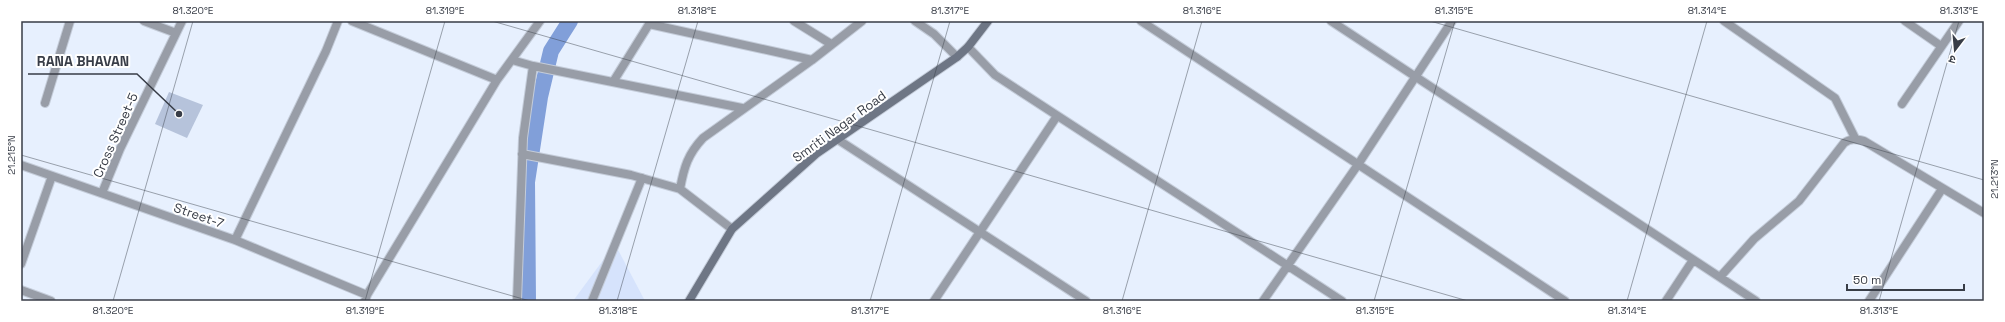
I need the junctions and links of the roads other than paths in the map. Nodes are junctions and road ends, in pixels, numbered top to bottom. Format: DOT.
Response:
graph roads {
  1 [pos="70,21"];
  2 [pos="144,21"];
  3 [pos="182,21"];
  4 [pos="338,21"];
  5 [pos="352,21"];
  6 [pos="540,21"];
  7 [pos="794,21"];
  8 [pos="862,21"];
  9 [pos="916,21"];
  10 [pos="988,21"];
  11 [pos="1141,21"];
  12 [pos="1332,21"];
  13 [pos="1452,21"];
  14 [pos="1724,21"];
  15 [pos="1905,21"];
  16 [pos="1959,21"];
  17 [pos="650,22"];
  18 [pos="1152,24"];
  19 [pos="176,33"];
  20 [pos="831,44"];
  21 [pos="1941,46"];
  22 [pos="968,47"];
  23 [pos="957,57"];
  24 [pos="512,60"];
  25 [pos="812,60"];
  26 [pos="533,66"];
  27 [pos="1416,77"];
  28 [pos="497,80"];
  29 [pos="613,82"];
  30 [pos="46,103"];
  31 [pos="1902,104"];
  32 [pos="742,108"];
  33 [pos="1058,116"];
  34 [pos="1855,138"];
  35 [pos="837,139"];
  36 [pos="522,154"];
  37 [pos="21,165"];
  38 [pos="1357,166"];
  39 [pos="52,176"];
  40 [pos="642,178"];
  41 [pos="680,189"];
  42 [pos="1942,189"];
  43 [pos="102,193"];
  44 [pos="1984,214"];
  45 [pos="732,229"];
  46 [pos="980,232"];
  47 [pos="235,240"];
  48 [pos="1693,260"];
  49 [pos="21,264"];
  50 [pos="1287,266"];
  51 [pos="1720,277"];
  52 [pos="21,290"];
  53 [pos="366,298"];
  54 [pos="51,301"];
  55 [pos="517,301"];
  56 [pos="592,301"];
  57 [pos="689,301"];
  58 [pos="934,301"];
  59 [pos="1086,301"];
  60 [pos="1263,301"];
  61 [pos="1342,301"];
  62 [pos="1564,301"];
  63 [pos="1666,301"];
  64 [pos="1756,301"];
  65 [pos="1869,301"];
  1 -- 30 [label="street"];
  2 -- 19 [label="street"];
  3 -- 19 [label="street, Cross Street-5"];
  4 -- 47 [label="street"];
  5 -- 28 [label="street"];
  6 -- 24 [label="street"];
  7 -- 20 [label="street"];
  8 -- 20 [label="street"];
  9 -- 23 [label="street"];
  10 -- 22 [label="main road, Smriti Nagar Road"];
  11 -- 18 [label="street"];
  12 -- 27 [label="street"];
  13 -- 27 [label="street"];
  14 -- 34 [label="street"];
  15 -- 21 [label="street"];
  16 -- 21 [label="street"];
  17 -- 25 [label="street"];
  17 -- 29 [label="street"];
  18 -- 38 [label="street"];
  19 -- 43 [label="street, Cross Street-5"];
  20 -- 25 [label="street"];
  21 -- 31 [label="street"];
  22 -- 23 [label="main road, Smriti Nagar Road"];
  22 -- 33 [label="street"];
  23 -- 35 [label="main road, Smriti Nagar Road"];
  24 -- 26 [label="street"];
  24 -- 28 [label="street"];
  25 -- 32 [label="street"];
  26 -- 29 [label="street"];
  26 -- 36 [label="street"];
  27 -- 38 [label="street"];
  27 -- 48 [label="street"];
  28 -- 53 [label="street"];
  29 -- 32 [label="street"];
  32 -- 41 [label="street"];
  33 -- 46 [label="street"];
  33 -- 50 [label="street"];
  34 -- 42 [label="street"];
  34 -- 51 [label="street"];
  35 -- 45 [label="main road, Smriti Nagar Road"];
  35 -- 46 [label="street"];
  36 -- 40 [label="street"];
  36 -- 55 [label="street"];
  37 -- 39 [label="street, Street-7"];
  38 -- 50 [label="street"];
  38 -- 62 [label="street"];
  39 -- 43 [label="street, Street-7"];
  39 -- 49 [label="street"];
  40 -- 41 [label="street"];
  40 -- 56 [label="street"];
  41 -- 45 [label="street"];
  42 -- 44 [label="street"];
  42 -- 65 [label="street"];
  43 -- 47 [label="street, Street-7"];
  45 -- 57 [label="main road, Smriti Nagar Road"];
  46 -- 58 [label="street"];
  46 -- 59 [label="street"];
  47 -- 53 [label="street, Street-7"];
  48 -- 51 [label="street"];
  48 -- 63 [label="street"];
  50 -- 60 [label="street"];
  50 -- 61 [label="street"];
  51 -- 64 [label="street"];
  52 -- 54 [label="street"];
}
